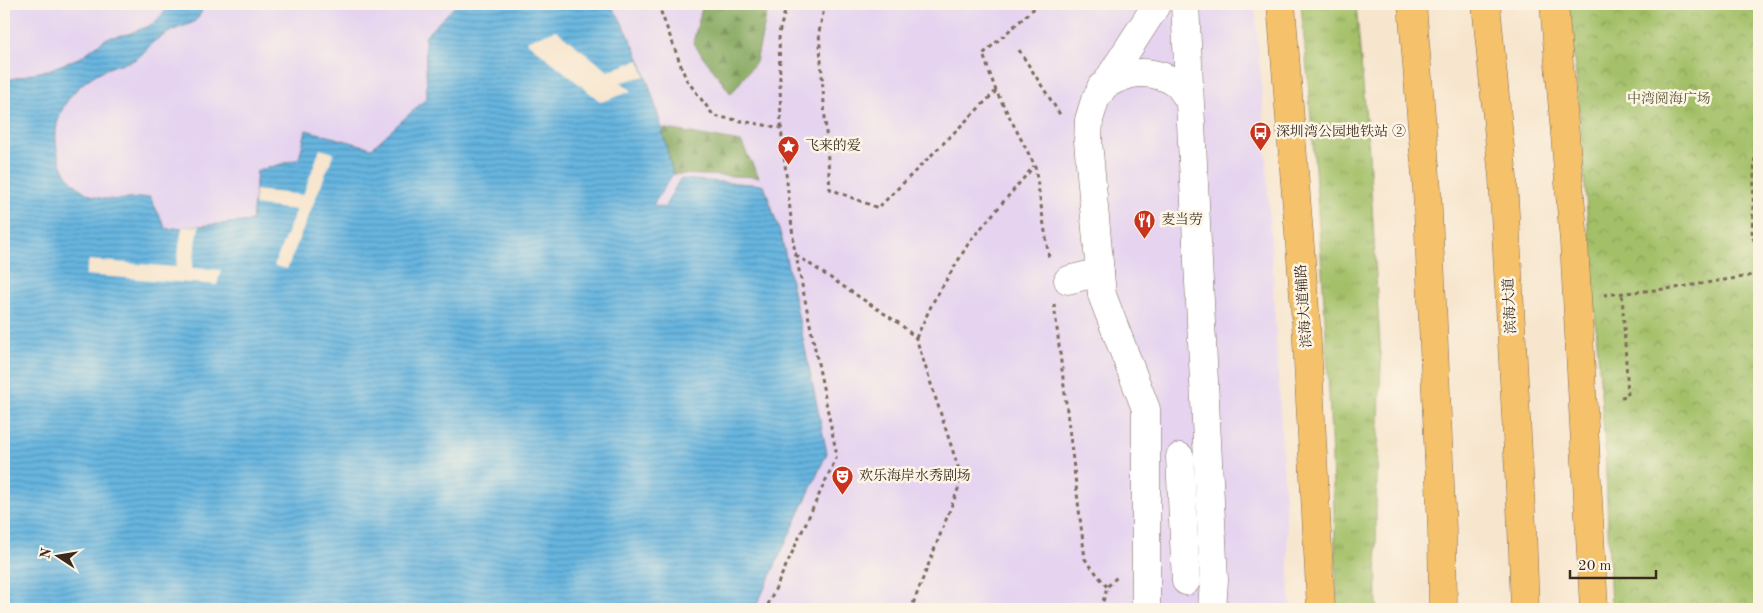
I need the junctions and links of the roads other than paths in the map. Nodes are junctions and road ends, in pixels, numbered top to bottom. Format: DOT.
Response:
graph roads {
  1 [pos="1157,4"];
  2 [pos="1185,4"];
  3 [pos="1280,4"];
  4 [pos="1412,4"];
  5 [pos="1486,4"];
  6 [pos="1554,4"];
  7 [pos="1101,87"];
  8 [pos="1189,100"];
  9 [pos="1100,272"];
  10 [pos="1057,279"];
  11 [pos="1180,458"];
  12 [pos="1186,581"];
  13 [pos="1146,608"];
  14 [pos="1212,608"];
  15 [pos="1322,609"];
  16 [pos="1443,609"];
  17 [pos="1525,609"];
  18 [pos="1594,609"];
  1 -- 7 [label="lane"];
  2 -- 8 [label="lane"];
  3 -- 15 [label="main road, 滨海大道辅路"];
  4 -- 16 [label="main road"];
  5 -- 17 [label="main road, 滨海大道"];
  6 -- 18 [label="main road"];
  7 -- 8 [label="lane"];
  7 -- 9 [label="lane"];
  8 -- 14 [label="lane"];
  9 -- 10 [label="lane"];
  9 -- 13 [label="lane"];
  11 -- 12 [label="lane"];
  12 -- 13 [label="lane"];
  12 -- 14 [label="lane"];
}
